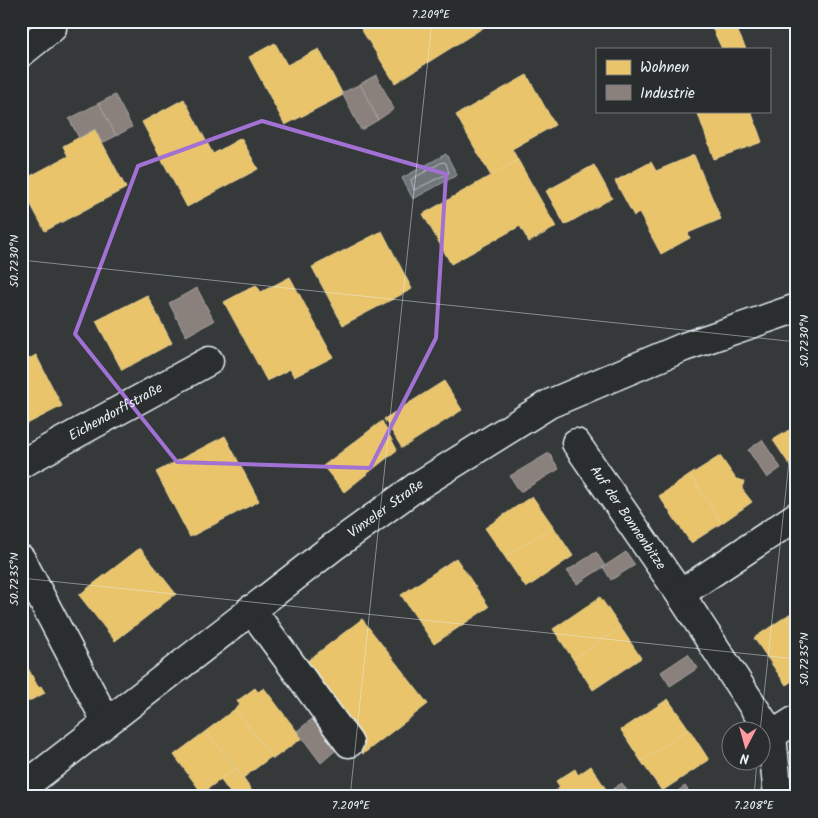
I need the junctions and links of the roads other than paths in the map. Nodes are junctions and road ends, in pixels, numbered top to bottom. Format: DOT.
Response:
graph roads {
  1 [pos="52,28"];
  2 [pos="21,53"];
  3 [pos="797,308"];
  4 [pos="209,361"];
  5 [pos="576,443"];
  6 [pos="21,464"];
  7 [pos="797,516"];
  8 [pos="21,559"];
  9 [pos="680,594"];
  10 [pos="251,609"];
  11 [pos="797,719"];
  12 [pos="106,721"];
  13 [pos="772,735"];
  14 [pos="349,743"];
  15 [pos="21,788"];
  16 [pos="778,797"];
  1 -- 2 [label="street"];
  3 -- 10 [label="street, Vinxeler Straße"];
  4 -- 6 [label="street, Eichendorffstraße"];
  5 -- 9 [label="street, Auf der Bonnenbitze"];
  7 -- 9 [label="street"];
  8 -- 12 [label="street"];
  9 -- 13 [label="street, Auf der Bonnenbitze"];
  10 -- 12 [label="street, Vinxeler Straße"];
  10 -- 14 [label="street"];
  11 -- 13 [label="street"];
  12 -- 15 [label="street, Vinxeler Straße"];
  13 -- 16 [label="street, Auf der Bonnenbitze"];
}
